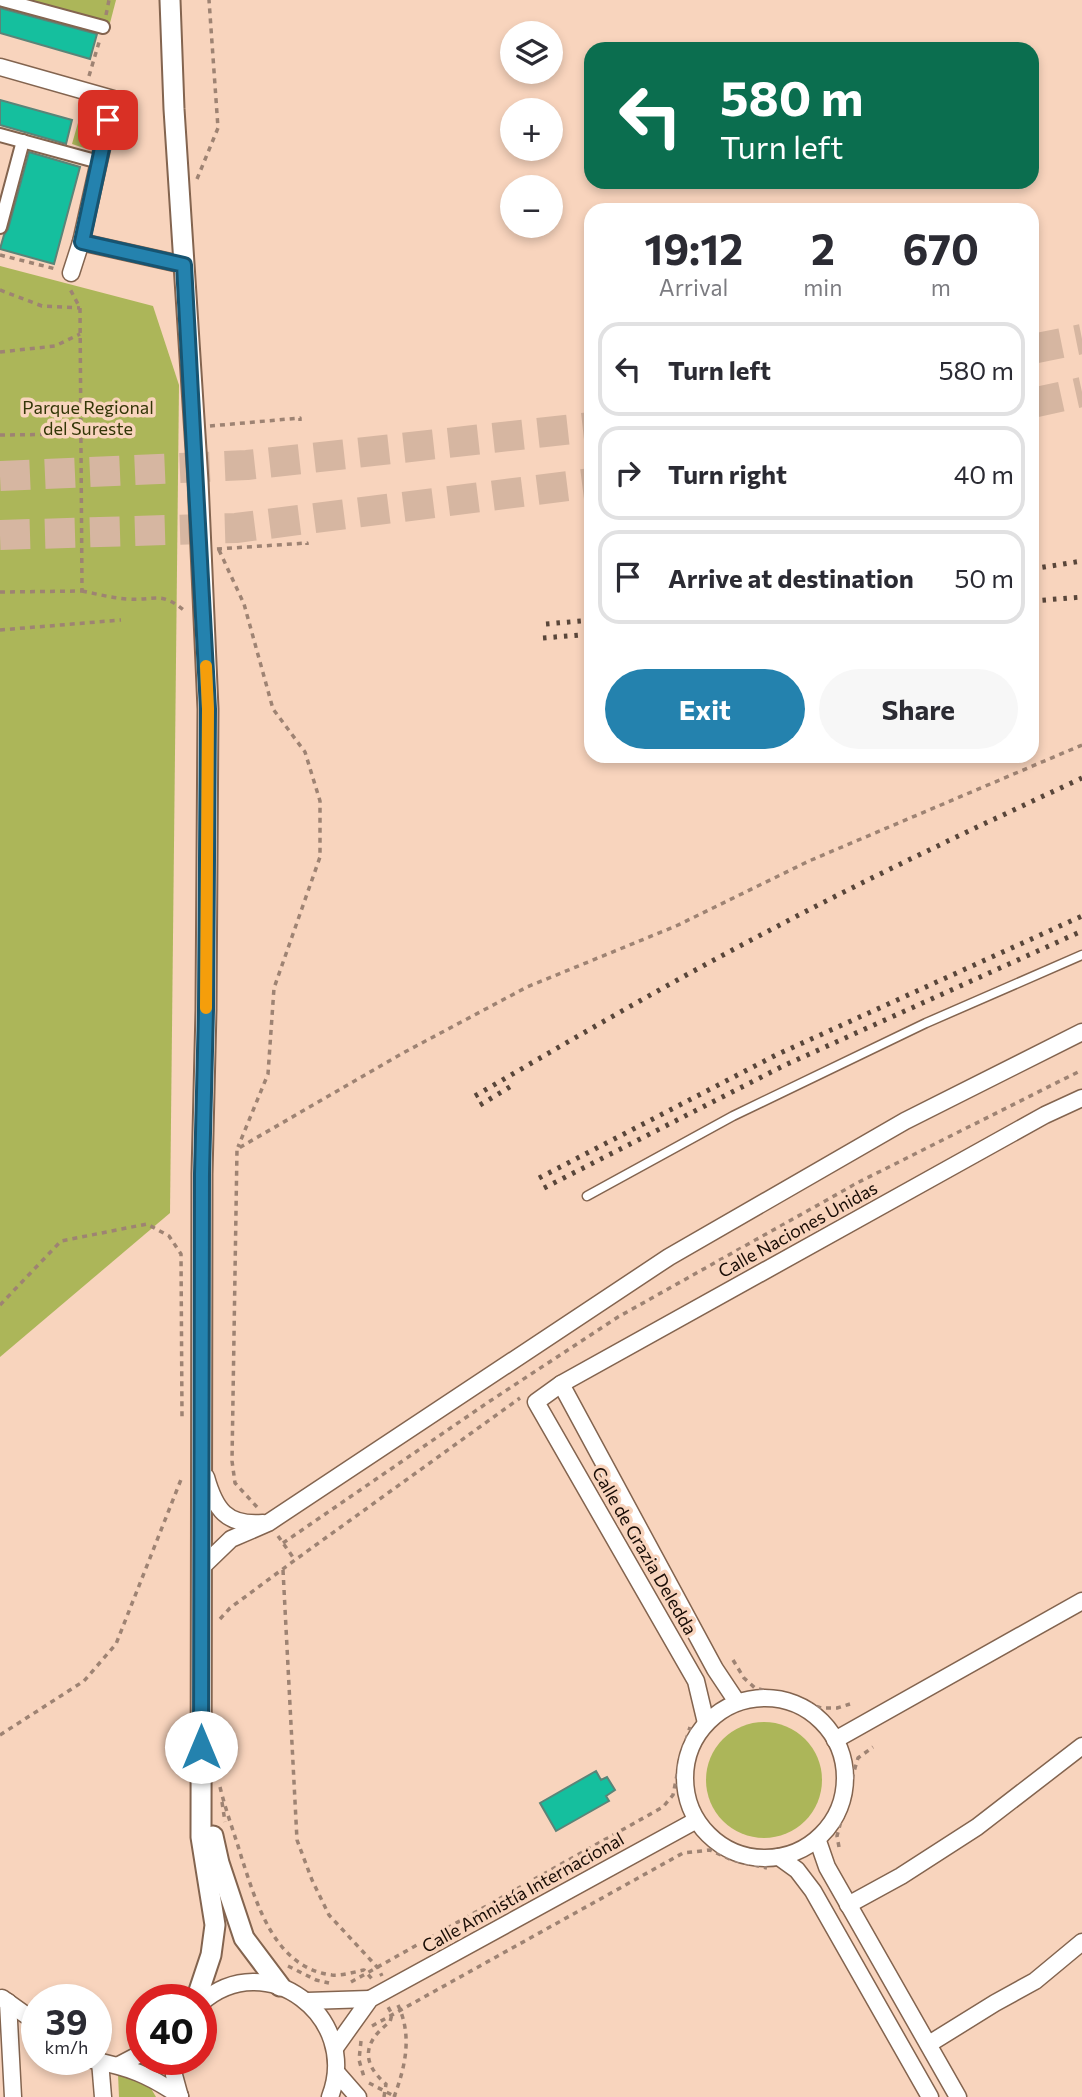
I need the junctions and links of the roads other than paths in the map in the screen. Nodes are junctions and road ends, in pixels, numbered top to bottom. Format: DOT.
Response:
graph roads {
  1 [pos="4,0"];
  2 [pos="170,0"];
  3 [pos="103,27"];
  4 [pos="0,67"];
  5 [pos="0,135"];
  6 [pos="23,141"];
  7 [pos="99,162"];
  8 [pos="0,227"];
  9 [pos="82,242"];
  10 [pos="184,265"];
  11 [pos="71,273"];
  12 [pos="1082,955"];
  13 [pos="1082,1032"];
  14 [pos="1082,1098"];
  15 [pos="587,1196"];
  16 [pos="561,1384"];
  17 [pos="536,1402"];
  18 [pos="202,1465"];
  19 [pos="264,1516"];
  20 [pos="202,1567"];
  21 [pos="1082,1601"];
  22 [pos="737,1702"];
  23 [pos="698,1721"];
  24 [pos="835,1740"];
  25 [pos="1082,1746"];
  26 [pos="211,1775"];
  27 [pos="695,1821"];
  28 [pos="817,1841"];
  29 [pos="777,1865"];
  30 [pos="848,1905"];
  31 [pos="1082,1942"];
  32 [pos="201,1984"];
  33 [pos="280,1986"];
  34 [pos="217,1992"];
  35 [pos="380,1994"];
  36 [pos="4,1999"];
  37 [pos="307,2001"];
  38 [pos="21,2011"];
  39 [pos="929,2045"];
  40 [pos="335,2048"];
  41 [pos="126,2061"];
  42 [pos="112,2064"];
  43 [pos="119,2065"];
  44 [pos="337,2073"];
  45 [pos="99,2075"];
  46 [pos="174,2075"];
  47 [pos="13,2097"];
  48 [pos="103,2097"];
  49 [pos="180,2097"];
  50 [pos="330,2097"];
  51 [pos="358,2097"];
  52 [pos="930,2097"];
  53 [pos="958,2097"];
  1 -- 3 [label="street"];
  2 -- 10 [label="street"];
  4 -- 7 [label="street"];
  5 -- 6 [label="street"];
  6 -- 7 [label="street"];
  6 -- 8 [label="street"];
  7 -- 9 [label="street"];
  9 -- 10 [label="street"];
  9 -- 11 [label="street"];
  10 -- 18 [label="street"];
  12 -- 15 [label="lane"];
  13 -- 19 [label="street"];
  14 -- 16 [label="street, Calle Naciones Unidas"];
  16 -- 17 [label="street, Calle Naciones Unidas"];
  16 -- 22 [label="street, Calle de Grazia Deledda"];
  17 -- 23 [label="street, Calle de Grazia Deledda"];
  18 -- 19 [label="street"];
  18 -- 20 [label="street"];
  19 -- 20 [label="street"];
  20 -- 26 [label="street"];
  21 -- 24 [label="street"];
  22 -- 23 [label="street"];
  22 -- 24 [label="street"];
  23 -- 27 [label="street"];
  24 -- 28 [label="street"];
  25 -- 30 [label="street"];
  26 -- 32 [label="street"];
  26 -- 33 [label="street"];
  27 -- 29 [label="street"];
  27 -- 35 [label="street, Calle Amnistía Internacional"];
  28 -- 29 [label="street"];
  28 -- 30 [label="street"];
  29 -- 52 [label="street"];
  30 -- 39 [label="street"];
  31 -- 39 [label="street"];
  33 -- 34 [label="street"];
  33 -- 37 [label="street"];
  35 -- 37 [label="street, Calle Amnistía Internacional"];
  35 -- 40 [label="street, Calle Amnistía Internacional"];
  36 -- 38 [label="street"];
  36 -- 47 [label="street"];
  37 -- 40 [label="street"];
  39 -- 53 [label="street"];
  40 -- 44 [label="street"];
  41 -- 43 [label="street"];
  42 -- 43 [label="street"];
  43 -- 49 [label="street"];
  44 -- 50 [label="street"];
  44 -- 51 [label="street"];
  45 -- 48 [label="street"];
  46 -- 49 [label="street"];
}
